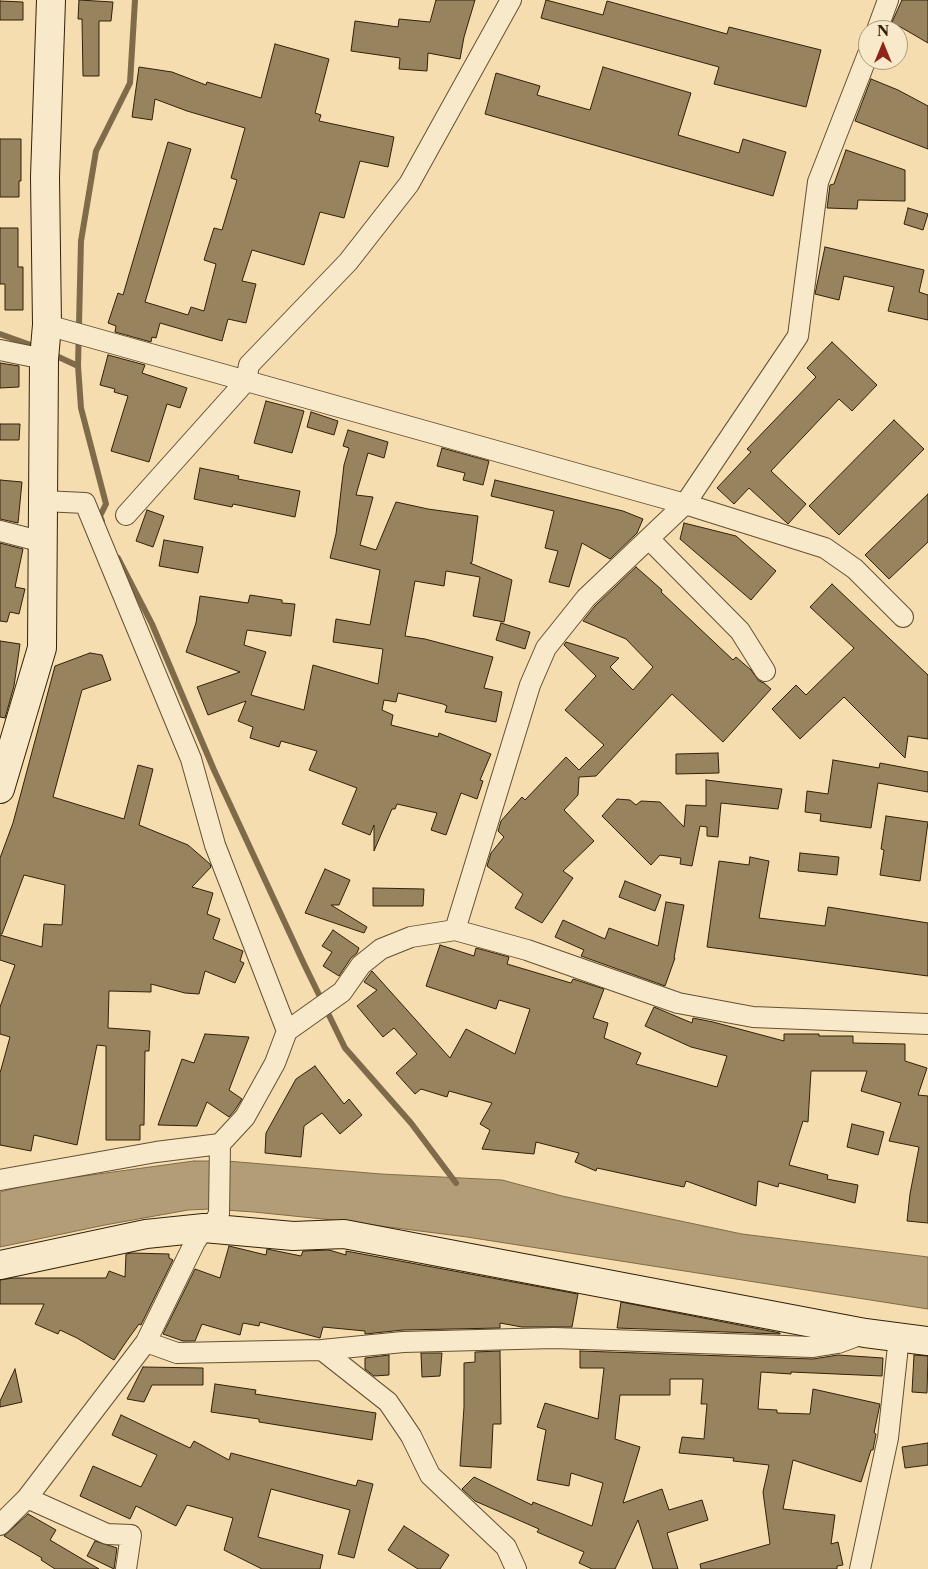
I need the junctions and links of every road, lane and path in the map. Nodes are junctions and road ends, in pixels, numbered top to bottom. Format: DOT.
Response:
graph roads {
  1 [pos="51,0"];
  2 [pos="511,0"];
  3 [pos="888,0"];
  4 [pos="881,20"];
  5 [pos="862,70"];
  6 [pos="49,343"];
  7 [pos="0,350"];
  8 [pos="246,381"];
  9 [pos="43,501"];
  10 [pos="685,504"];
  11 [pos="126,515"];
  12 [pos="0,531"];
  13 [pos="650,540"];
  14 [pos="43,542"];
  15 [pos="903,617"];
  16 [pos="765,671"];
  17 [pos="5,752"];
  18 [pos="0,789"];
  19 [pos="455,930"];
  20 [pos="928,1024"];
  21 [pos="293,1026"];
  22 [pos="220,1149"];
  23 [pos="0,1180"];
  24 [pos="212,1221"];
  25 [pos="0,1265"];
  26 [pos="865,1332"];
  27 [pos="899,1337"];
  28 [pos="928,1341"];
  29 [pos="146,1342"];
  30 [pos="322,1350"];
  31 [pos="27,1498"];
  32 [pos="0,1524"];
  33 [pos="126,1569"];
  34 [pos="516,1569"];
  35 [pos="860,1569"];
  1 -- 6 [label="street"];
  2 -- 8 [label="street"];
  3 -- 4 [label="street"];
  5 -- 10 [label="street"];
  6 -- 7 [label="street"];
  6 -- 8 [label="street"];
  6 -- 9 [label="street"];
  8 -- 10 [label="street"];
  8 -- 11 [label="street"];
  9 -- 14 [label="street"];
  9 -- 21 [label="street"];
  10 -- 13 [label="street"];
  10 -- 15 [label="street"];
  12 -- 14 [label="street"];
  13 -- 16 [label="street"];
  13 -- 19 [label="street"];
  14 -- 17 [label="street"];
  17 -- 18 [label="street"];
  19 -- 20 [label="street"];
  19 -- 21 [label="street"];
  21 -- 22 [label="street"];
  22 -- 23 [label="street"];
  22 -- 24 [label="street"];
  24 -- 25 [label="street"];
  24 -- 26 [label="street"];
  24 -- 29 [label="street"];
  26 -- 27 [label="street"];
  26 -- 30 [label="street"];
  27 -- 28 [label="street"];
  27 -- 35 [label="street"];
  29 -- 30 [label="street"];
  29 -- 31 [label="street"];
  30 -- 34 [label="street"];
  31 -- 32 [label="street"];
  31 -- 33 [label="street"];
}
